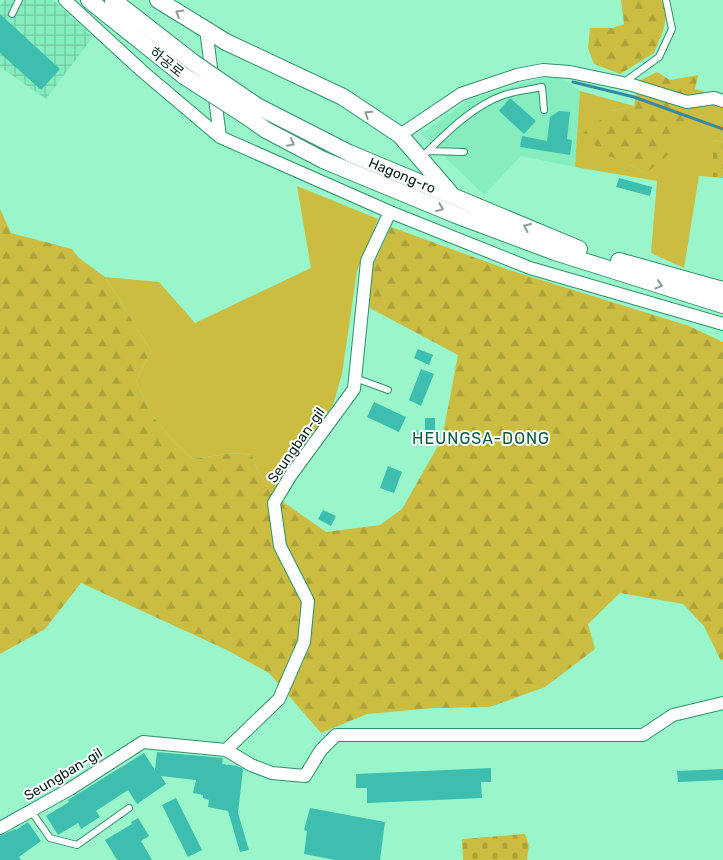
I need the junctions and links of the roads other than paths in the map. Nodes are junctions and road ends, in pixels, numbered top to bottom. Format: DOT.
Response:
graph roads {
  1 [pos="20,0"];
  2 [pos="65,0"];
  3 [pos="89,0"];
  4 [pos="113,0"];
  5 [pos="158,0"];
  6 [pos="666,0"];
  7 [pos="12,14"];
  8 [pos="206,29"];
  9 [pos="622,83"];
  10 [pos="723,101"];
  11 [pos="544,110"];
  12 [pos="253,112"];
  13 [pos="400,135"];
  14 [pos="220,137"];
  15 [pos="464,152"];
  16 [pos="424,155"];
  17 [pos="453,196"];
  18 [pos="390,212"];
  19 [pos="723,290"];
  20 [pos="723,305"];
  21 [pos="723,324"];
  22 [pos="355,378"];
  23 [pos="388,390"];
  24 [pos="723,703"];
  25 [pos="226,750"];
  26 [pos="129,808"];
  27 [pos="31,811"];
  28 [pos="0,828"];
  1 -- 7 [label="lane"];
  2 -- 14 [label="street"];
  3 -- 12 [label="street, 하공로, bridge"];
  4 -- 12 [label="street, Hagong-ro, bridge"];
  8 -- 5 [label="street, one-way"];
  6 -- 9 [label="lane"];
  13 -- 8 [label="street, one-way"];
  8 -- 14 [label="street"];
  9 -- 10 [label="street"];
  9 -- 13 [label="street"];
  11 -- 16 [label="lane"];
  12 -- 17 [label="street, Hagong-ro"];
  12 -- 20 [label="street, Hagong-ro, one-way"];
  13 -- 16 [label="street"];
  14 -- 18 [label="street"];
  15 -- 16 [label="lane"];
  16 -- 17 [label="street"];
  19 -- 17 [label="street, Hagong-ro, one-way"];
  18 -- 21 [label="street"];
  18 -- 22 [label="street, Seungban-gil"];
  22 -- 23 [label="lane"];
  22 -- 25 [label="street, Seungban-gil"];
  24 -- 25 [label="street"];
  25 -- 27 [label="street, Seungban-gil"];
  26 -- 27 [label="lane"];
  27 -- 28 [label="street, Seungban-gil"];
}
